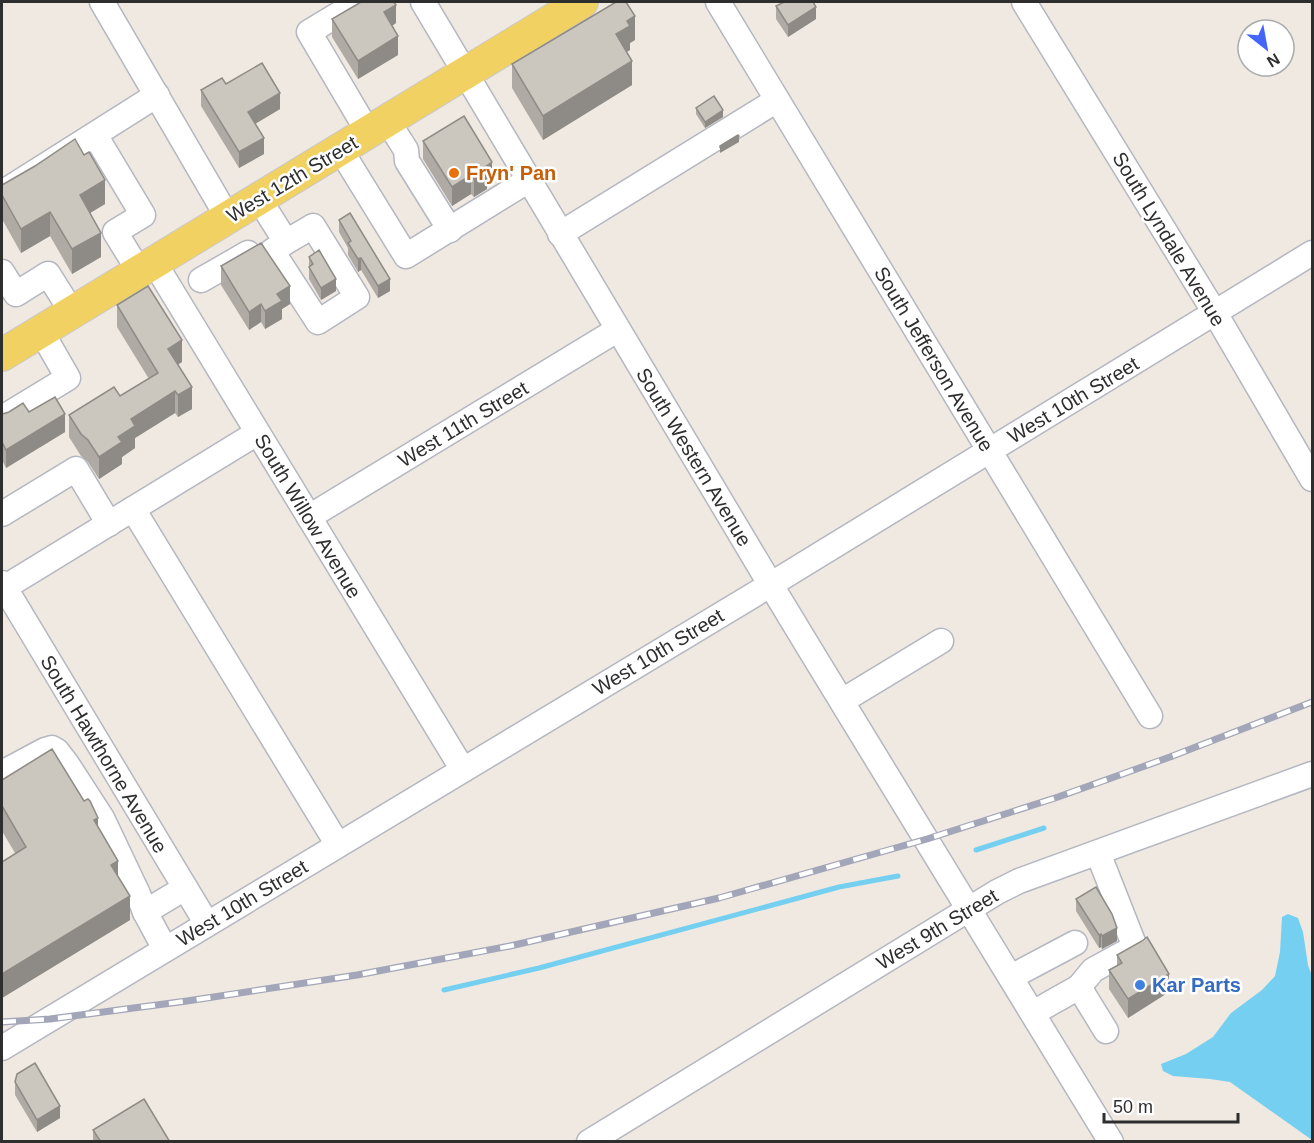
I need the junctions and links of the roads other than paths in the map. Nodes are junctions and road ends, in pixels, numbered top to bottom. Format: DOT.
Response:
graph roads {
  1 [pos="102,2"];
  2 [pos="359,2"];
  3 [pos="423,2"];
  4 [pos="582,2"];
  5 [pos="718,2"];
  6 [pos="1024,2"];
  7 [pos="466,72"];
  8 [pos="157,95"];
  9 [pos="777,100"];
  10 [pos="378,126"];
  11 [pos="95,135"];
  12 [pos="340,149"];
  13 [pos="529,180"];
  14 [pos="2,194"];
  15 [pos="259,199"];
  16 [pos="228,218"];
  17 [pos="450,230"];
  18 [pos="561,234"];
  19 [pos="1312,253"];
  20 [pos="147,267"];
  21 [pos="2,272"];
  22 [pos="201,280"];
  23 [pos="72,312"];
  24 [pos="1215,313"];
  25 [pos="617,330"];
  26 [pos="41,331"];
  27 [pos="2,355"];
  28 [pos="2,418"];
  29 [pos="257,433"];
  30 [pos="990,451"];
  31 [pos="1312,479"];
  32 [pos="133,509"];
  33 [pos="2,514"];
  34 [pos="309,518"];
  35 [pos="109,524"];
  36 [pos="770,585"];
  37 [pos="2,587"];
  38 [pos="941,641"];
  39 [pos="842,701"];
  40 [pos="1150,716"];
  41 [pos="463,770"];
  42 [pos="2,773"];
  43 [pos="1312,774"];
  44 [pos="338,845"];
  45 [pos="1098,853"];
  46 [pos="185,888"];
  47 [pos="969,909"];
  48 [pos="145,912"];
  49 [pos="207,924"];
  50 [pos="1075,943"];
  51 [pos="165,950"];
  52 [pos="1011,977"];
  53 [pos="1079,987"];
  54 [pos="1033,1013"];
  55 [pos="1106,1031"];
  56 [pos="2,1048"];
  57 [pos="589,1142"];
  58 [pos="1110,1142"];
  1 -- 8 [label="street"];
  2 -- 10 [label="street"];
  3 -- 7 [label="street, South Western Avenue"];
  4 -- 7 [label="main road, West 12th Street"];
  5 -- 9 [label="street, South Jefferson Avenue"];
  6 -- 24 [label="street, South Lyndale Avenue"];
  7 -- 10 [label="main road, West 12th Street"];
  7 -- 13 [label="street, South Western Avenue"];
  8 -- 11 [label="street"];
  8 -- 16 [label="street"];
  9 -- 18 [label="street"];
  9 -- 30 [label="street, South Jefferson Avenue"];
  10 -- 12 [label="main road, West 12th Street"];
  10 -- 17 [label="street"];
  11 -- 14 [label="street"];
  11 -- 20 [label="street, South Willow Avenue"];
  12 -- 15 [label="main road, West 12th Street"];
  12 -- 17 [label="street"];
  13 -- 17 [label="street"];
  13 -- 18 [label="street, South Western Avenue"];
  15 -- 16 [label="main road, West 12th Street"];
  15 -- 22 [label="street"];
  16 -- 20 [label="main road, West 12th Street"];
  18 -- 25 [label="street, South Western Avenue"];
  19 -- 24 [label="street, West 10th Street"];
  20 -- 23 [label="main road, West 12th Street"];
  20 -- 29 [label="street, South Willow Avenue"];
  21 -- 23 [label="street"];
  23 -- 26 [label="main road, West 12th Street"];
  24 -- 30 [label="street, West 10th Street"];
  24 -- 31 [label="street, South Lyndale Avenue"];
  25 -- 34 [label="street, West 11th Street"];
  25 -- 36 [label="street, South Western Avenue"];
  26 -- 27 [label="main road, West 12th Street"];
  26 -- 28 [label="street"];
  29 -- 32 [label="street"];
  29 -- 34 [label="street, South Willow Avenue"];
  30 -- 36 [label="street, West 10th Street"];
  30 -- 40 [label="street, South Jefferson Avenue"];
  32 -- 35 [label="street"];
  32 -- 44 [label="street"];
  33 -- 35 [label="street"];
  34 -- 41 [label="street, South Willow Avenue"];
  35 -- 37 [label="street"];
  36 -- 39 [label="street, South Western Avenue"];
  36 -- 41 [label="street, West 10th Street"];
  37 -- 46 [label="street, South Hawthorne Avenue"];
  38 -- 39 [label="street"];
  39 -- 47 [label="street, South Western Avenue"];
  41 -- 44 [label="street, West 10th Street"];
  42 -- 48 [label="street"];
  43 -- 45 [label="street, West 9th Street"];
  44 -- 49 [label="street, West 10th Street"];
  45 -- 47 [label="street, West 9th Street"];
  45 -- 53 [label="street"];
  46 -- 48 [label="street"];
  46 -- 49 [label="street, South Hawthorne Avenue"];
  47 -- 52 [label="street, South Western Avenue"];
  47 -- 57 [label="street, West 9th Street"];
  48 -- 51 [label="street"];
  49 -- 51 [label="street, West 10th Street"];
  50 -- 52 [label="street"];
  51 -- 56 [label="street, West 10th Street"];
  52 -- 54 [label="street, South Western Avenue"];
  53 -- 54 [label="street"];
  53 -- 55 [label="street"];
  54 -- 58 [label="street, South Western Avenue"];
}
